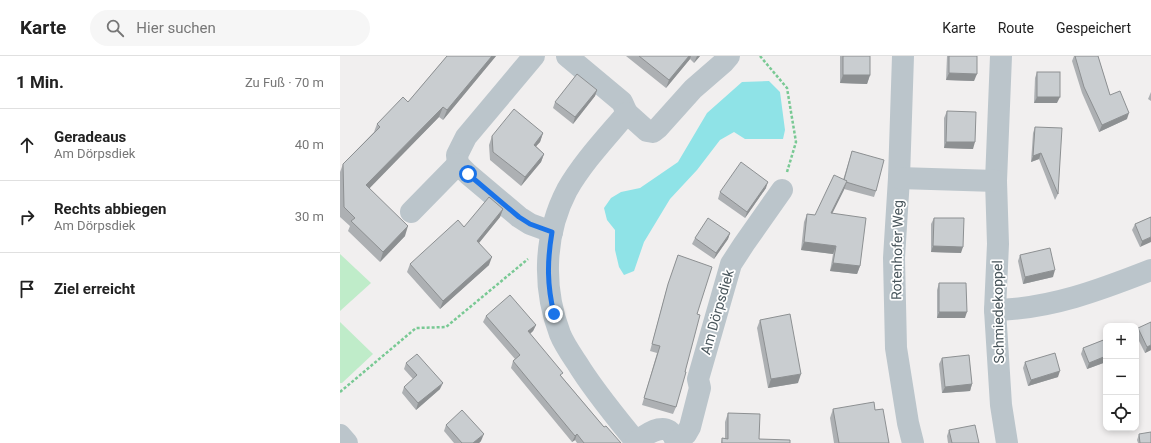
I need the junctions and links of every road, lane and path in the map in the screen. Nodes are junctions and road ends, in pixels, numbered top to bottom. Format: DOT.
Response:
graph roads {
  1 [pos="534,56"];
  2 [pos="567,56"];
  3 [pos="729,56"];
  4 [pos="760,56"];
  5 [pos="904,56"];
  6 [pos="1001,56"];
  7 [pos="626,113"];
  8 [pos="458,164"];
  9 [pos="899,178"];
  10 [pos="996,181"];
  11 [pos="782,190"];
  12 [pos="411,212"];
  13 [pos="552,232"];
  14 [pos="548,253"];
  15 [pos="1151,270"];
  16 [pos="995,310"];
  17 [pos="340,392"];
  18 [pos="340,435"];
  19 [pos="636,442"];
  20 [pos="347,443"];
  21 [pos="676,443"];
  22 [pos="913,443"];
  23 [pos="1007,443"];
  1 -- 8 [label="street"];
  2 -- 7 [label="street"];
  3 -- 7 [label="street"];
  4 -- 11 [label="path"];
  5 -- 9 [label="street, Rotenhofer Weg"];
  6 -- 10 [label="street, Schmiedekoppel"];
  7 -- 13 [label="street, Am Dörpsdiek"];
  8 -- 12 [label="street"];
  8 -- 13 [label="street"];
  9 -- 10 [label="street"];
  9 -- 22 [label="street, Rotenhofer Weg"];
  10 -- 16 [label="street, Schmiedekoppel"];
  11 -- 21 [label="street, Am Dörpsdiek"];
  13 -- 14 [label="street, Am Dörpsdiek"];
  14 -- 17 [label="path"];
  14 -- 19 [label="street, Am Dörpsdiek"];
  15 -- 16 [label="street"];
  16 -- 23 [label="street, Schmiedekoppel"];
  18 -- 20 [label="street"];
  19 -- 21 [label="street, Am Dörpsdiek"];
}
